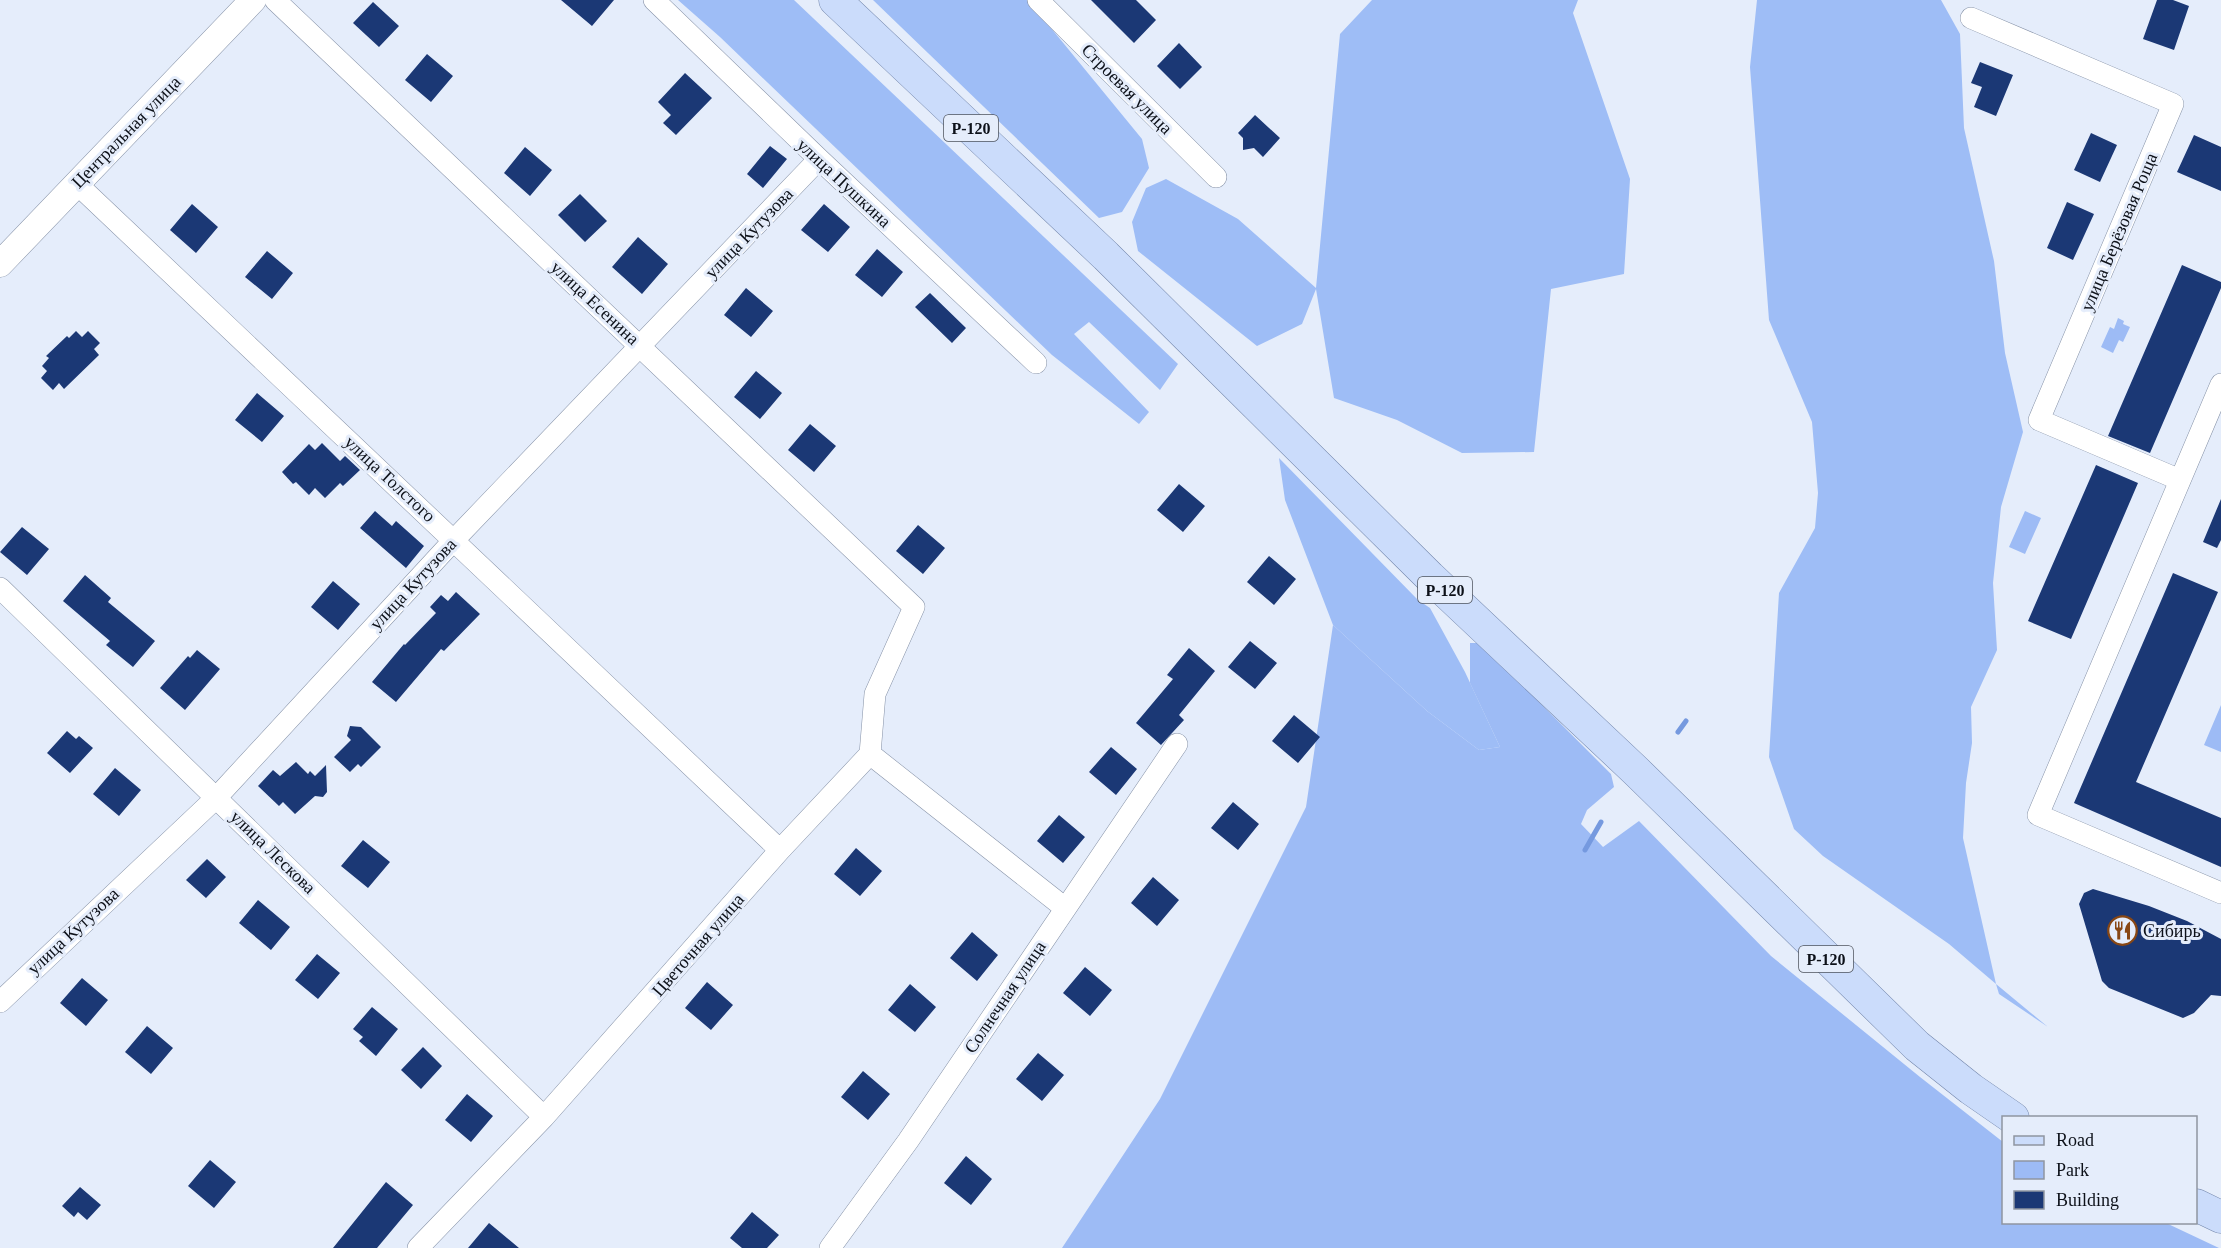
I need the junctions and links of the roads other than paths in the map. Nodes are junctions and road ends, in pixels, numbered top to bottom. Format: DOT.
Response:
graph roads {
  1 [pos="253,0"];
  2 [pos="275,0"];
  3 [pos="654,0"];
  4 [pos="835,0"];
  5 [pos="1038,0"];
  6 [pos="1971,18"];
  7 [pos="819,159"];
  8 [pos="1216,177"];
  9 [pos="77,184"];
  10 [pos="0,264"];
  11 [pos="641,347"];
  12 [pos="1036,363"];
  13 [pos="2221,384"];
  14 [pos="2180,480"];
  15 [pos="454,540"];
  16 [pos="0,588"];
  17 [pos="1177,744"];
  18 [pos="870,754"];
  19 [pos="217,796"];
  20 [pos="780,850"];
  21 [pos="2221,893"];
  22 [pos="1065,908"];
  23 [pos="0,1002"];
  24 [pos="2010,1116"];
  25 [pos="544,1117"];
  26 [pos="2197,1205"];
  27 [pos="2221,1217"];
  28 [pos="418,1248"];
  29 [pos="830,1248"];
  1 -- 9 [label="street, Центральная улица"];
  2 -- 11 [label="street, улица Есенина"];
  3 -- 7 [label="street, улица Пушкина"];
  4 -- 24 [label="main road, Р-120"];
  5 -- 8 [label="street, Строевая улица"];
  6 -- 14 [label="street, улица Берёзовая Роща"];
  7 -- 11 [label="street, улица Кутузова"];
  7 -- 12 [label="street, улица Пушкина"];
  9 -- 10 [label="street, Центральная улица"];
  9 -- 15 [label="street, улица Толстого"];
  11 -- 15 [label="street, улица Кутузова"];
  11 -- 18 [label="street, улица Есенина"];
  13 -- 14 [label="street"];
  14 -- 21 [label="street"];
  15 -- 19 [label="street, улица Кутузова"];
  15 -- 20 [label="street, улица Толстого"];
  16 -- 19 [label="street, улица Лескова"];
  17 -- 22 [label="street, Солнечная улица"];
  18 -- 20 [label="street, Цветочная улица"];
  18 -- 22 [label="street"];
  19 -- 23 [label="street, улица Кутузова"];
  19 -- 25 [label="street, улица Лескова"];
  20 -- 25 [label="street, Цветочная улица"];
  22 -- 29 [label="street, Солнечная улица"];
  25 -- 28 [label="street, Цветочная улица"];
  26 -- 27 [label="main road"];
}
